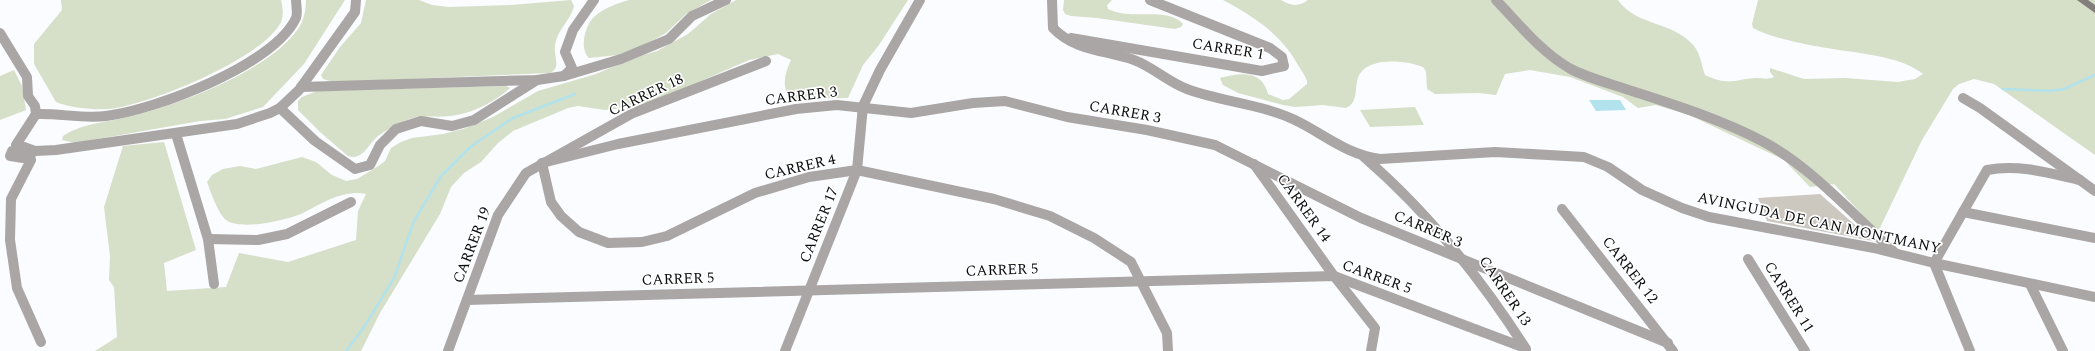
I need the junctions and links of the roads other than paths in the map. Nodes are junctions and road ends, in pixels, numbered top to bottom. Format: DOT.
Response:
graph roads {
  1 [pos="296,0"];
  2 [pos="356,0"];
  3 [pos="593,0"];
  4 [pos="726,0"];
  5 [pos="920,0"];
  6 [pos="1052,0"];
  7 [pos="1150,0"];
  8 [pos="1496,0"];
  9 [pos="2082,0"];
  10 [pos="2095,10"];
  11 [pos="0,33"];
  12 [pos="1062,37"];
  13 [pos="766,61"];
  14 [pos="564,76"];
  15 [pos="537,80"];
  16 [pos="301,87"];
  17 [pos="1963,98"];
  18 [pos="863,106"];
  19 [pos="280,108"];
  20 [pos="36,114"];
  21 [pos="176,134"];
  22 [pos="9,154"];
  23 [pos="33,154"];
  24 [pos="1364,157"];
  25 [pos="1388,158"];
  26 [pos="542,163"];
  27 [pos="1253,163"];
  28 [pos="857,170"];
  29 [pos="1390,179"];
  30 [pos="2080,180"];
  31 [pos="2095,191"];
  32 [pos="351,202"];
  33 [pos="1562,209"];
  34 [pos="1963,212"];
  35 [pos="2095,238"];
  36 [pos="208,239"];
  37 [pos="1894,252"];
  38 [pos="1748,259"];
  39 [pos="1468,263"];
  40 [pos="1934,263"];
  41 [pos="1334,276"];
  42 [pos="1142,281"];
  43 [pos="214,284"];
  44 [pos="2030,284"];
  45 [pos="808,290"];
  46 [pos="2095,297"];
  47 [pos="467,300"];
  48 [pos="41,342"];
  49 [pos="1671,347"];
  50 [pos="1526,349"];
  51 [pos="448,351"];
  52 [pos="785,351"];
  53 [pos="1168,351"];
  54 [pos="1372,351"];
  55 [pos="1805,351"];
  56 [pos="1970,351"];
  57 [pos="2063,351"];
  1 -- 20 [label="street"];
  2 -- 16 [label="street"];
  3 -- 14 [label="street"];
  4 -- 14 [label="street"];
  5 -- 18 [label="street, CARRER 17"];
  6 -- 12 [label="street"];
  7 -- 12 [label="street, CARRER 1"];
  8 -- 37 [label="street"];
  9 -- 10 [label="main road"];
  11 -- 20 [label="street"];
  12 -- 24 [label="street, AVINGUDA DE CAN MONTMANY"];
  13 -- 26 [label="street, CARRER 18"];
  14 -- 15 [label="street"];
  15 -- 16 [label="street"];
  15 -- 19 [label="street"];
  16 -- 19 [label="street"];
  17 -- 30 [label="street"];
  18 -- 26 [label="street, CARRER 3"];
  18 -- 27 [label="street, CARRER 3"];
  18 -- 28 [label="street, CARRER 17"];
  19 -- 21 [label="street"];
  20 -- 22 [label="street"];
  21 -- 23 [label="street"];
  21 -- 36 [label="street"];
  22 -- 23 [label="street"];
  23 -- 48 [label="street"];
  24 -- 25 [label="street, AVINGUDA DE CAN MONTMANY"];
  24 -- 29 [label="street, CARRER 13"];
  25 -- 29 [label="street"];
  25 -- 37 [label="street, AVINGUDA DE CAN MONTMANY"];
  26 -- 28 [label="street, CARRER 4"];
  26 -- 47 [label="street, CARRER 19"];
  27 -- 39 [label="street, CARRER 3"];
  27 -- 41 [label="street, CARRER 14"];
  28 -- 42 [label="street, CARRER 4"];
  28 -- 45 [label="street, CARRER 17"];
  29 -- 39 [label="street, CARRER 13"];
  30 -- 31 [label="street"];
  30 -- 34 [label="street"];
  32 -- 36 [label="street"];
  33 -- 49 [label="street, CARRER 12"];
  34 -- 35 [label="street"];
  34 -- 40 [label="street"];
  36 -- 43 [label="street"];
  37 -- 40 [label="street, AVINGUDA DE CAN MONTMANY"];
  38 -- 55 [label="street, CARRER 11"];
  39 -- 49 [label="street, CARRER 3"];
  39 -- 50 [label="street, CARRER 13"];
  40 -- 44 [label="street, AVINGUDA DE CAN MONTMANY"];
  40 -- 56 [label="street"];
  41 -- 42 [label="street, CARRER 5"];
  41 -- 50 [label="street, CARRER 5"];
  41 -- 54 [label="street, CARRER 14"];
  42 -- 45 [label="street, CARRER 5"];
  42 -- 53 [label="street, CARRER 4"];
  44 -- 46 [label="street, AVINGUDA DE CAN MONTMANY"];
  44 -- 57 [label="street"];
  45 -- 47 [label="street, CARRER 5"];
  45 -- 52 [label="street, CARRER 17"];
  47 -- 51 [label="street, CARRER 19"];
}
